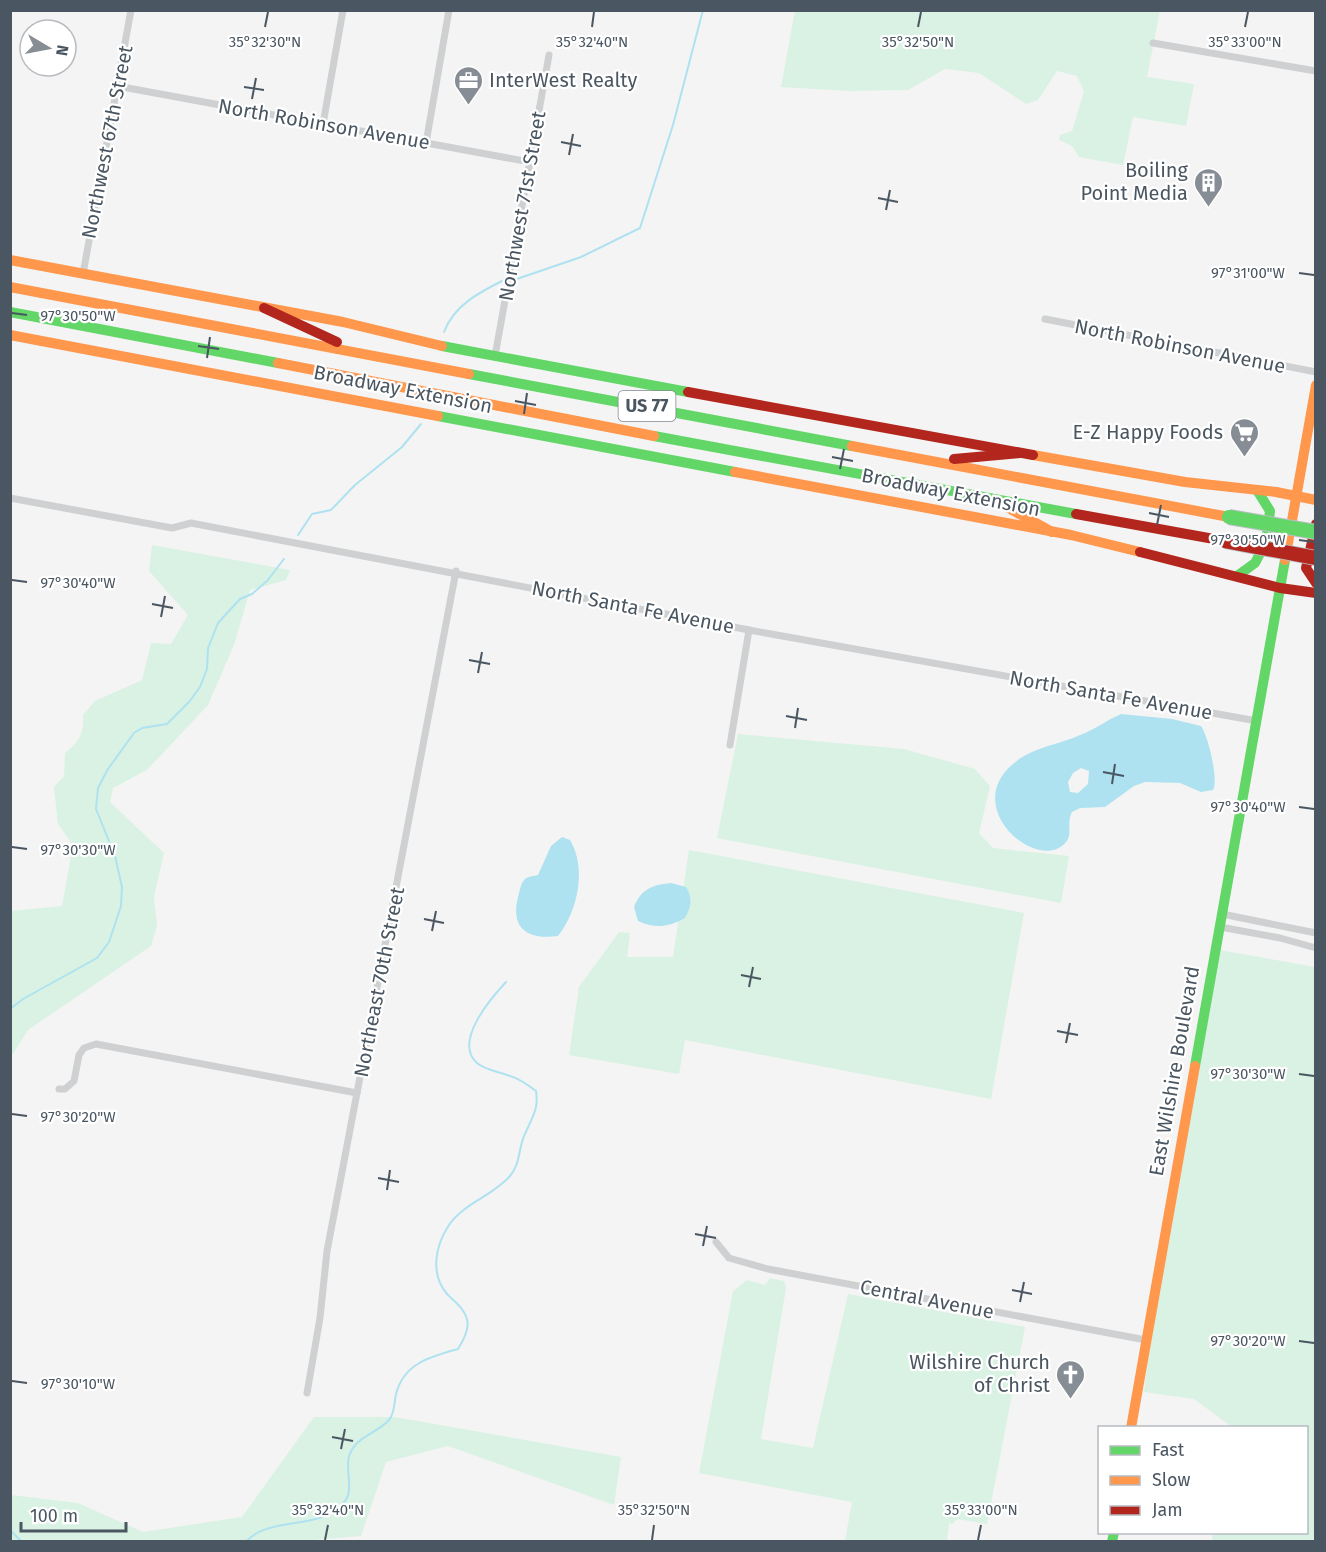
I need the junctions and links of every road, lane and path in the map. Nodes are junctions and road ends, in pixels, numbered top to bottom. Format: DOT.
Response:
graph roads {
  1 [pos="131,10"];
  2 [pos="343,10"];
  3 [pos="449,10"];
  4 [pos="1153,43"];
  5 [pos="549,55"];
  6 [pos="1316,71"];
  7 [pos="117,86"];
  8 [pos="323,124"];
  9 [pos="426,143"];
  10 [pos="530,162"];
  11 [pos="10,260"];
  12 [pos="83,274"];
  13 [pos="10,287"];
  14 [pos="264,308"];
  15 [pos="10,312"];
  16 [pos="1045,320"];
  17 [pos="10,335"];
  18 [pos="355,351"];
  19 [pos="495,356"];
  20 [pos="1316,372"];
  21 [pos="1316,386"];
  22 [pos="1020,453"];
  23 [pos="939,461"];
  24 [pos="1257,490"];
  25 [pos="1296,496"];
  26 [pos="10,498"];
  27 [pos="993,499"];
  28 [pos="1316,500"];
  29 [pos="1316,524"];
  30 [pos="1052,532"];
  31 [pos="1316,532"];
  32 [pos="1316,558"];
  33 [pos="456,572"];
  34 [pos="1237,576"];
  35 [pos="1316,583"];
  36 [pos="1280,588"];
  37 [pos="1316,593"];
  38 [pos="749,630"];
  39 [pos="1257,721"];
  40 [pos="730,745"];
  41 [pos="1221,920"];
  42 [pos="1316,933"];
  43 [pos="1316,948"];
  44 [pos="59,1089"];
  45 [pos="357,1093"];
  46 [pos="716,1242"];
  47 [pos="1146,1340"];
  48 [pos="307,1393"];
  49 [pos="1131,1426"];
  1 -- 7 [label="street, Northwest 67th Street"];
  2 -- 8 [label="street"];
  3 -- 9 [label="street"];
  4 -- 6 [label="street"];
  5 -- 10 [label="street, Northwest 71st Street"];
  7 -- 8 [label="street, North Robinson Avenue"];
  7 -- 12 [label="street, Northwest 67th Street"];
  8 -- 9 [label="street, North Robinson Avenue"];
  9 -- 10 [label="street, North Robinson Avenue"];
  10 -- 19 [label="street, Northwest 71st Street"];
  11 -- 12 [label="main road"];
  12 -- 14 [label="main road"];
  13 -- 18 [label="main road, Broadway Extension / US 77"];
  14 -- 18 [label="main road"];
  14 -- 19 [label="main road"];
  15 -- 27 [label="main road, Broadway Extension / US 77"];
  16 -- 20 [label="street, North Robinson Avenue"];
  17 -- 30 [label="main road, Broadway Extension"];
  18 -- 23 [label="main road, Broadway Extension / US 77"];
  19 -- 22 [label="main road"];
  21 -- 25 [label="main road, East Wilshire Boulevard"];
  22 -- 23 [label="main road"];
  22 -- 24 [label="main road"];
  23 -- 31 [label="main road, Broadway Extension / US 77, bridge"];
  24 -- 25 [label="main road"];
  24 -- 34 [label="main road"];
  25 -- 28 [label="main road"];
  25 -- 36 [label="main road, East Wilshire Boulevard"];
  26 -- 33 [label="street, North Santa Fe Avenue"];
  27 -- 30 [label="main road"];
  27 -- 32 [label="main road, Broadway Extension / US 77, bridge"];
  29 -- 35 [label="main road"];
  30 -- 34 [label="main road, Broadway Extension"];
  33 -- 38 [label="street, North Santa Fe Avenue"];
  33 -- 45 [label="street, Northeast 70th Street"];
  34 -- 36 [label="main road, Broadway Extension"];
  36 -- 37 [label="main road, Broadway Extension"];
  36 -- 39 [label="main road, East Wilshire Boulevard"];
  38 -- 39 [label="street, North Santa Fe Avenue"];
  38 -- 40 [label="street"];
  39 -- 41 [label="main road, East Wilshire Boulevard"];
  41 -- 42 [label="street"];
  41 -- 43 [label="street"];
  41 -- 47 [label="main road, East Wilshire Boulevard"];
  44 -- 45 [label="street"];
  45 -- 48 [label="street, Northeast 70th Street"];
  46 -- 47 [label="street, Central Avenue"];
  47 -- 49 [label="main road, East Wilshire Boulevard"];
}
